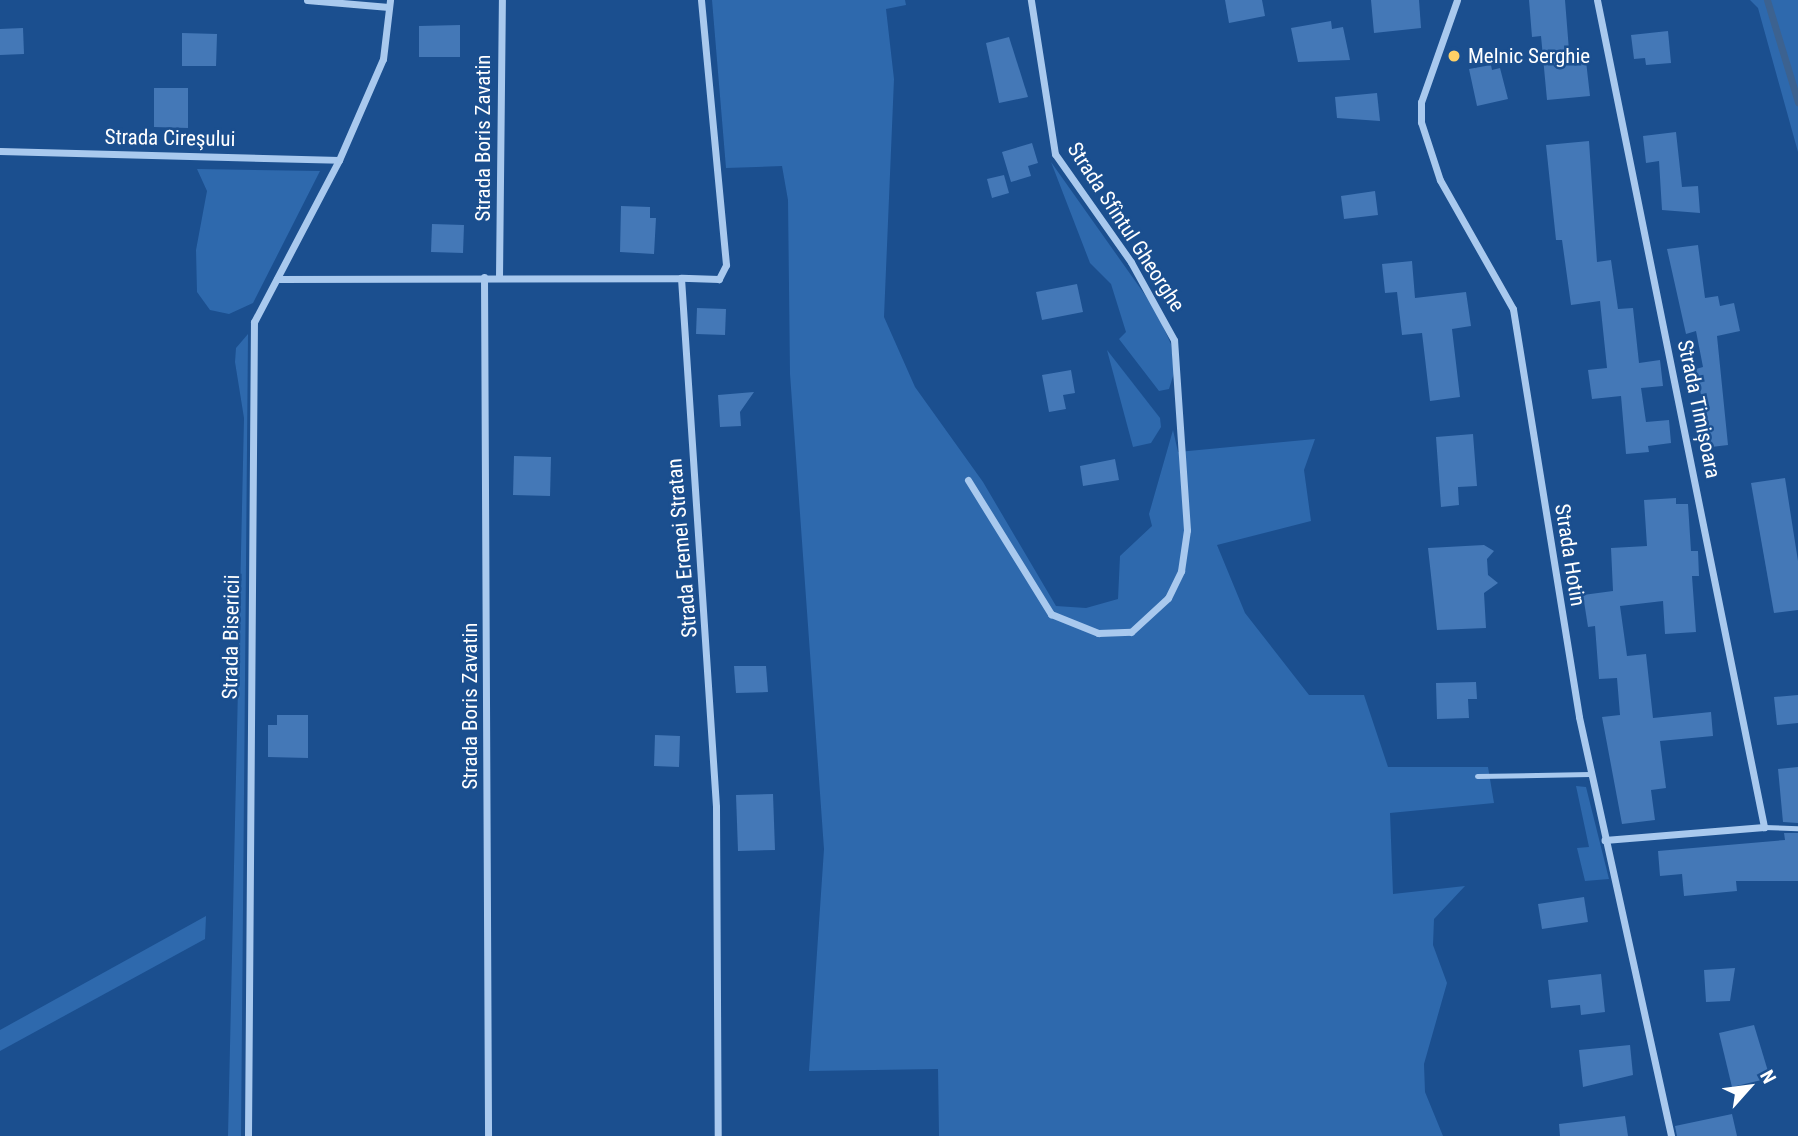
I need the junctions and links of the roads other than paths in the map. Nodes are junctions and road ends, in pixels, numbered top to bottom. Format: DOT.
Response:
graph roads {
  1 [pos="307,0"];
  2 [pos="502,0"];
  3 [pos="701,0"];
  4 [pos="1031,0"];
  5 [pos="1457,0"];
  6 [pos="1597,0"];
  7 [pos="390,3"];
  8 [pos="0,151"];
  9 [pos="339,160"];
  10 [pos="484,277"];
  11 [pos="499,277"];
  12 [pos="681,278"];
  13 [pos="277,279"];
  14 [pos="968,480"];
  15 [pos="1590,774"];
  16 [pos="1477,776"];
  17 [pos="1764,827"];
  18 [pos="1798,828"];
  19 [pos="1605,840"];
  20 [pos="248,1136"];
  21 [pos="488,1136"];
  22 [pos="718,1136"];
  23 [pos="1671,1136"];
  1 -- 7 [label="street"];
  2 -- 11 [label="street, Strada Boris Zavatin"];
  3 -- 12 [label="street"];
  4 -- 14 [label="street, Strada Sfîntul Gheorghe"];
  5 -- 15 [label="street, Strada Hotin"];
  6 -- 17 [label="street, Strada Timișoara"];
  7 -- 9 [label="street, Strada Bisericii"];
  8 -- 9 [label="street, Strada Cireşului"];
  9 -- 13 [label="street, Strada Bisericii"];
  10 -- 11 [label="street"];
  10 -- 13 [label="street"];
  10 -- 21 [label="street, Strada Boris Zavatin"];
  11 -- 12 [label="street"];
  12 -- 22 [label="street, Strada Eremei Stratan"];
  13 -- 20 [label="street, Strada Bisericii"];
  15 -- 16 [label="lane"];
  15 -- 19 [label="street, Strada Hotin"];
  17 -- 18 [label="lane"];
  17 -- 19 [label="street"];
  19 -- 23 [label="street, Strada Hotin"];
}
